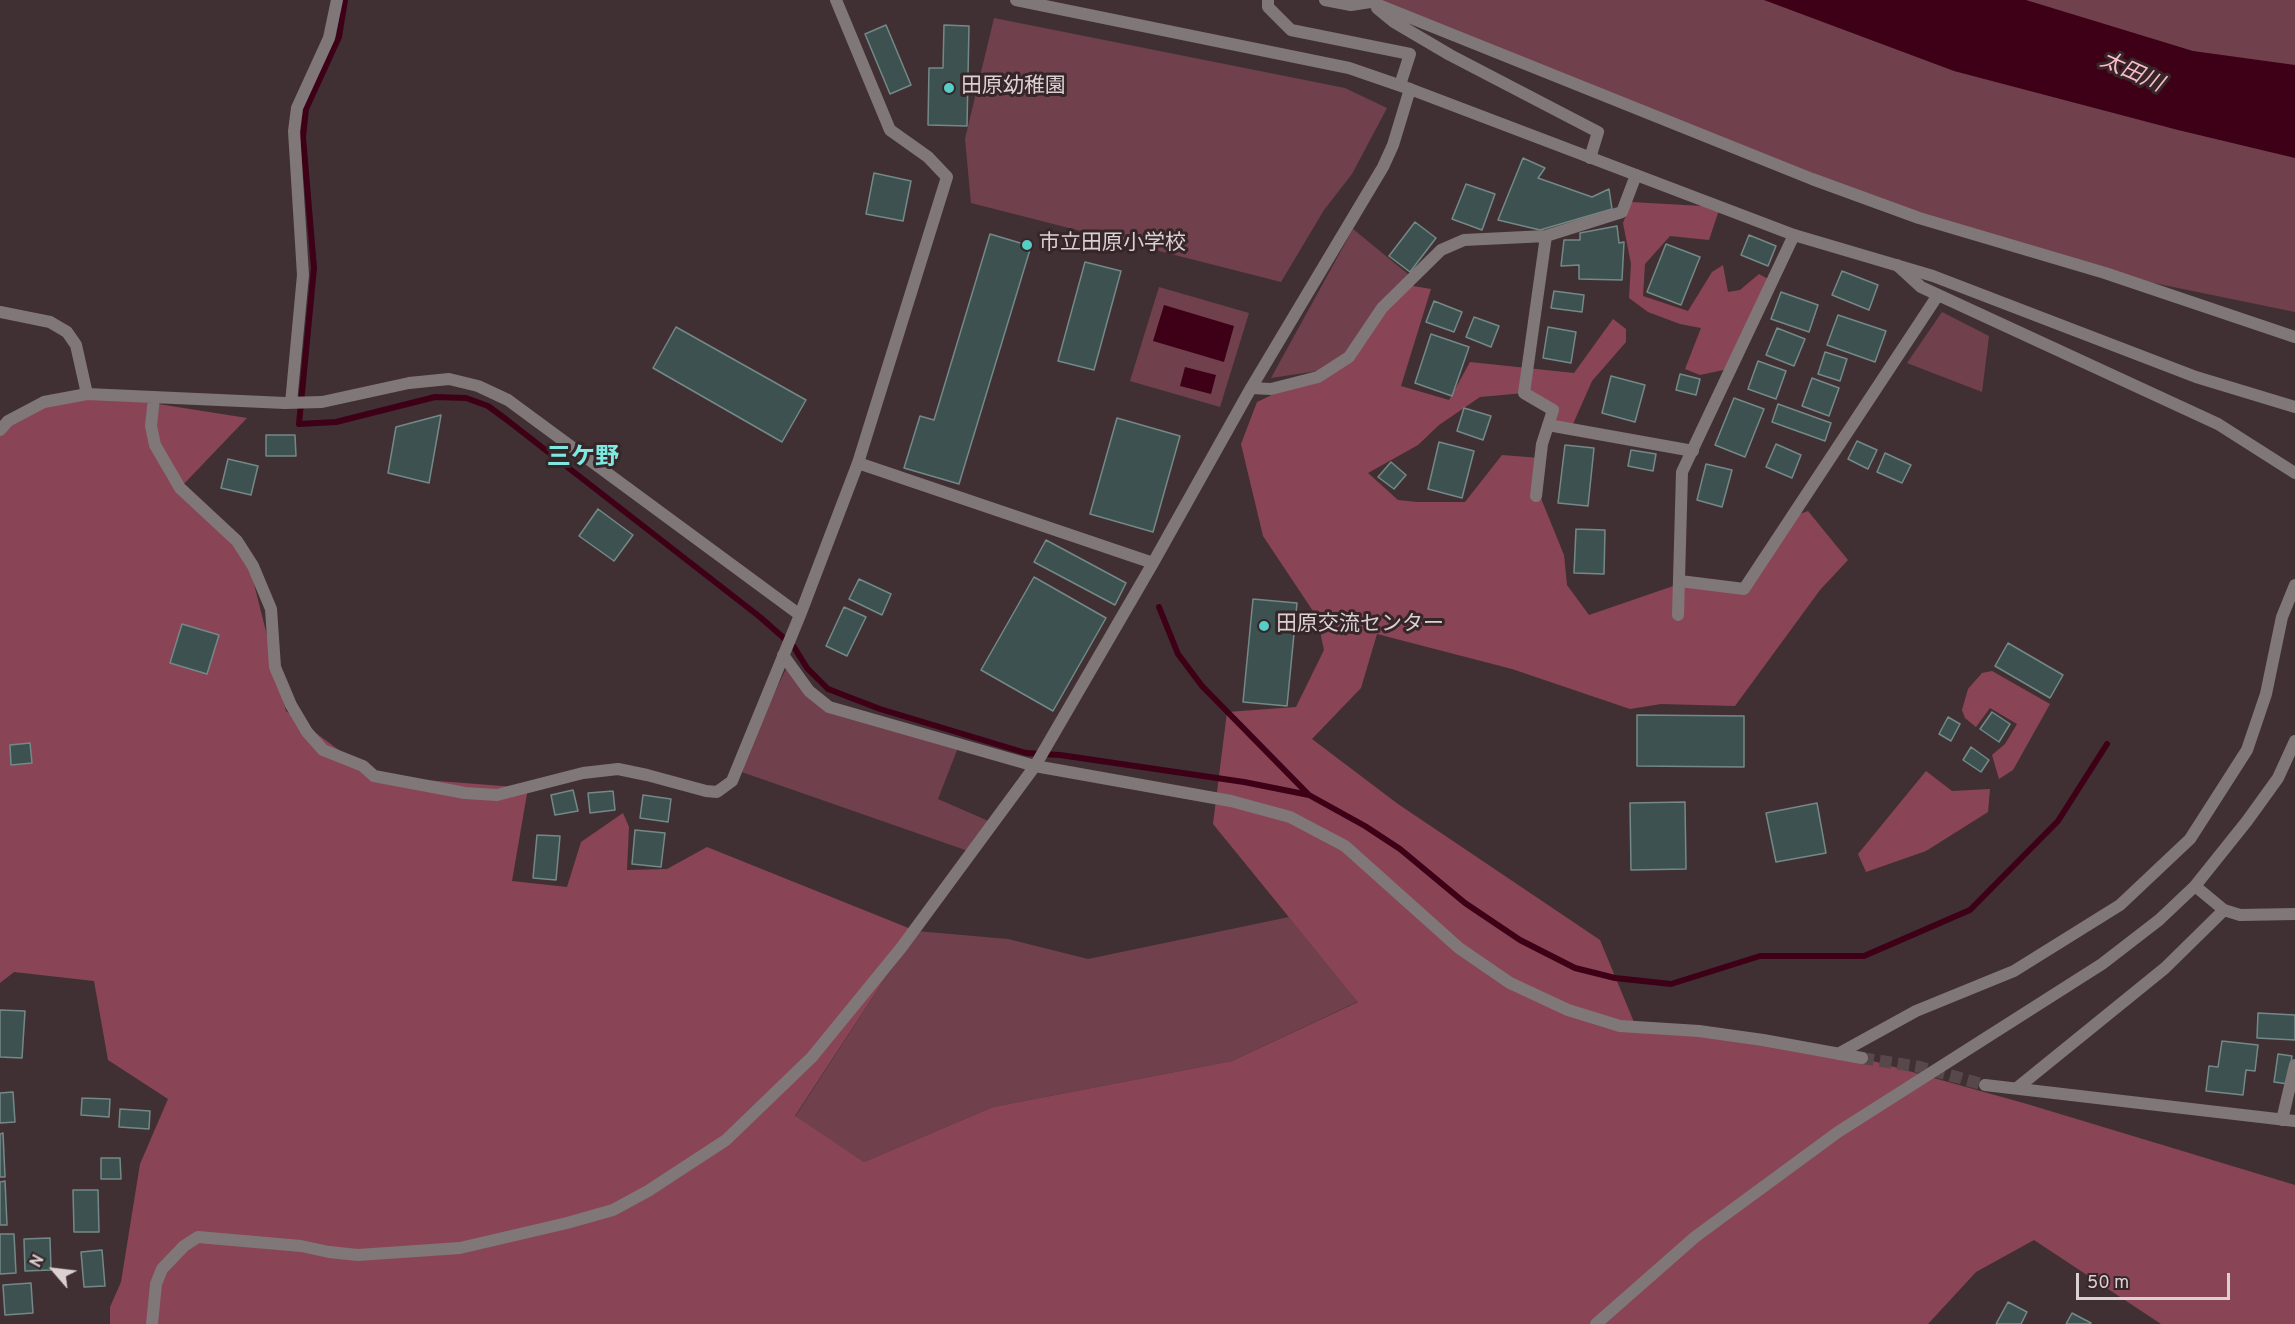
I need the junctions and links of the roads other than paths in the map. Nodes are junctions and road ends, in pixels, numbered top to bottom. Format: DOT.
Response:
graph roads {
  1 [pos="337,0"];
  2 [pos="836,0"];
  3 [pos="1016,0"];
  4 [pos="1268,0"];
  5 [pos="1325,0"];
  6 [pos="1368,1"];
  7 [pos="1405,87"];
  8 [pos="1590,158"];
  9 [pos="1636,175"];
  10 [pos="1546,236"];
  11 [pos="1794,236"];
  12 [pos="1897,265"];
  13 [pos="1938,295"];
  14 [pos="0,312"];
  15 [pos="2295,337"];
  16 [pos="1251,388"];
  17 [pos="87,394"];
  18 [pos="154,397"];
  19 [pos="291,403"];
  20 [pos="2295,407"];
  21 [pos="1548,425"];
  22 [pos="0,430"];
  23 [pos="1693,451"];
  24 [pos="858,463"];
  25 [pos="2295,473"];
  26 [pos="1536,496"];
  27 [pos="1154,563"];
  28 [pos="1680,581"];
  29 [pos="2295,585"];
  30 [pos="800,615"];
  31 [pos="1678,615"];
  32 [pos="783,655"];
  33 [pos="2295,741"];
  34 [pos="1035,766"];
  35 [pos="2195,886"];
  36 [pos="2224,910"];
  37 [pos="2295,914"];
  38 [pos="1838,1054"];
  39 [pos="1862,1058"];
  40 [pos="2295,1065"];
  41 [pos="1985,1085"];
  42 [pos="2018,1088"];
  43 [pos="2289,1121"];
  44 [pos="152,1324"];
  45 [pos="1596,1324"];
  1 -- 19 [label="street"];
  2 -- 24 [label="street"];
  3 -- 7 [label="street"];
  4 -- 7 [label="street"];
  5 -- 6 [label="street"];
  6 -- 8 [label="street"];
  6 -- 15 [label="street"];
  7 -- 8 [label="street"];
  7 -- 16 [label="street"];
  8 -- 9 [label="street"];
  9 -- 10 [label="street"];
  9 -- 11 [label="street"];
  10 -- 16 [label="street"];
  10 -- 21 [label="street"];
  11 -- 12 [label="street"];
  11 -- 23 [label="street"];
  12 -- 13 [label="street"];
  12 -- 20 [label="street"];
  13 -- 25 [label="street"];
  13 -- 28 [label="street"];
  14 -- 17 [label="street"];
  16 -- 27 [label="street"];
  17 -- 18 [label="street"];
  17 -- 22 [label="street"];
  18 -- 19 [label="street"];
  18 -- 32 [label="street"];
  19 -- 30 [label="street"];
  21 -- 23 [label="street"];
  21 -- 26 [label="street"];
  23 -- 28 [label="street"];
  24 -- 27 [label="street"];
  24 -- 30 [label="street"];
  27 -- 34 [label="street"];
  28 -- 31 [label="street"];
  29 -- 38 [label="street"];
  30 -- 32 [label="street"];
  32 -- 34 [label="street"];
  33 -- 35 [label="street"];
  34 -- 38 [label="street"];
  34 -- 44 [label="street"];
  35 -- 36 [label="street"];
  35 -- 45 [label="street"];
  36 -- 37 [label="street"];
  36 -- 42 [label="street"];
  38 -- 39 [label="street"];
  40 -- 43 [label="street"];
  41 -- 42 [label="street"];
  42 -- 43 [label="street"];
}
